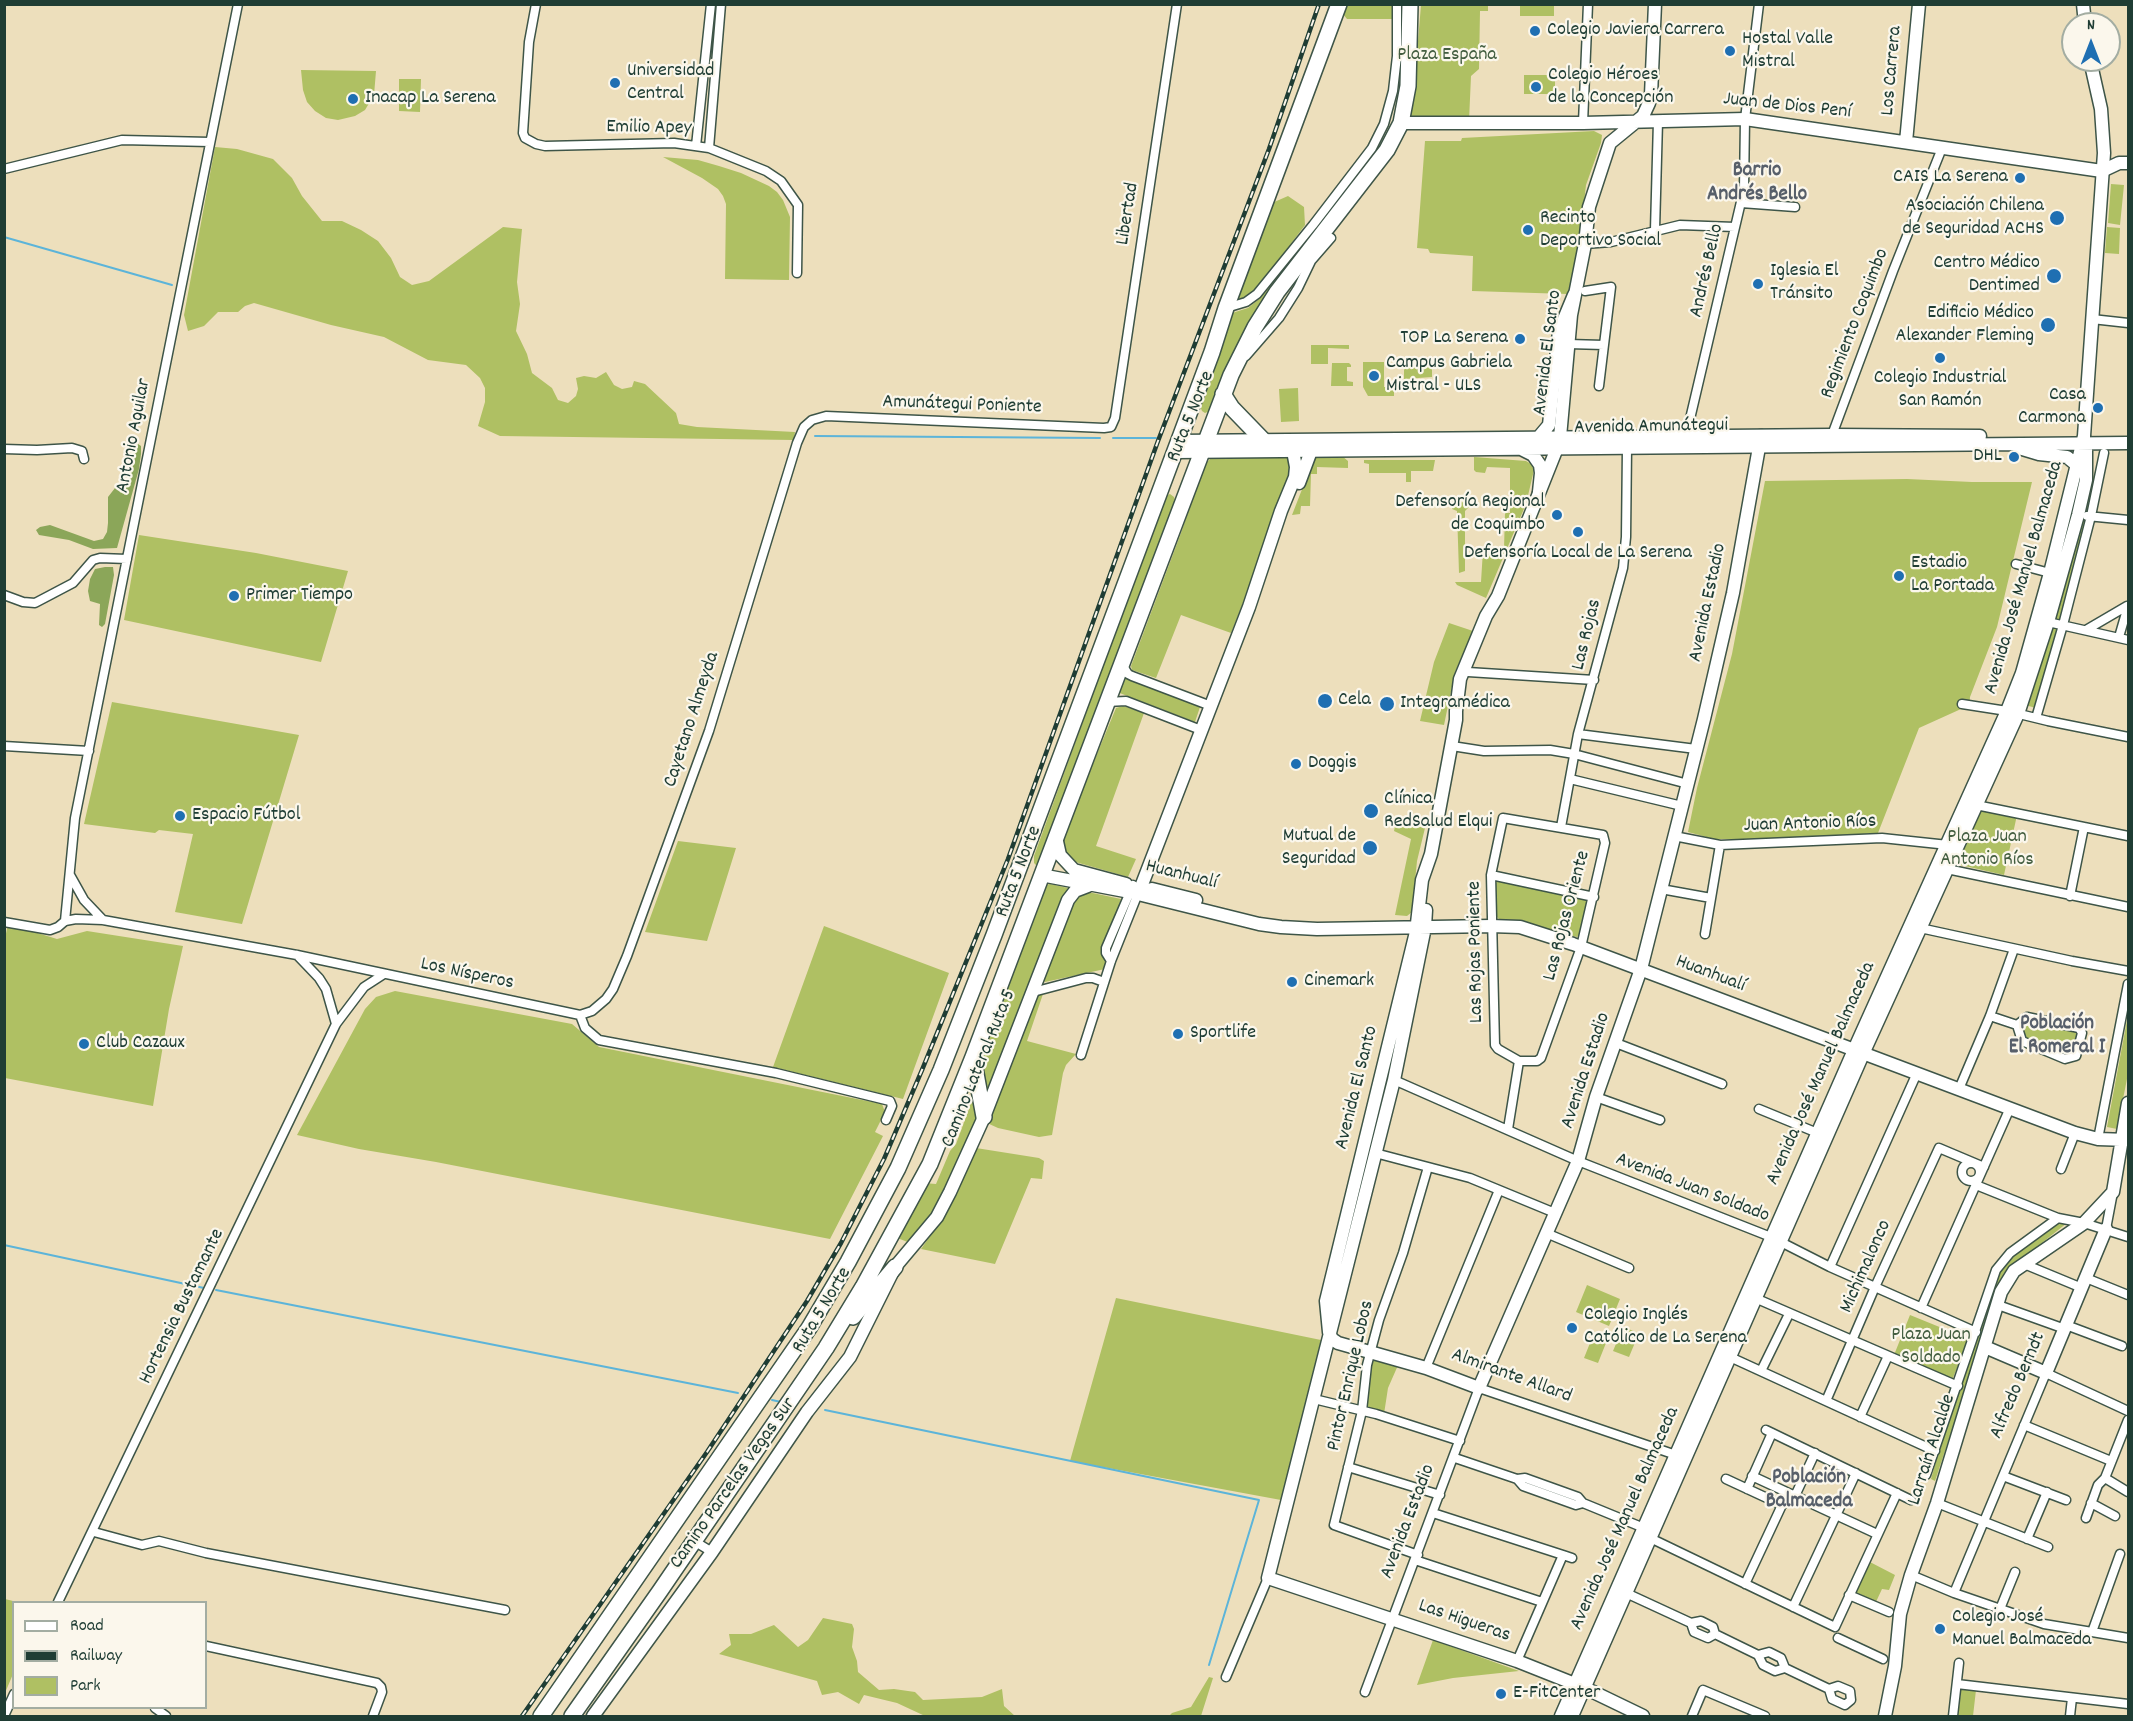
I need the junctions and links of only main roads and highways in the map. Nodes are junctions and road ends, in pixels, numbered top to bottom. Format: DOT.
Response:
graph roads {
  1 [pos="1339,4"];
  2 [pos="1655,4"];
  3 [pos="1919,4"];
  4 [pos="1407,5"];
  5 [pos="2093,72"];
  6 [pos="1652,95"];
  7 [pos="1658,121"];
  8 [pos="1637,122"];
  9 [pos="1401,123"];
  10 [pos="1598,123"];
  11 [pos="1906,142"];
  12 [pos="1610,143"];
  13 [pos="2128,163"];
  14 [pos="2102,171"];
  15 [pos="1580,293"];
  16 [pos="1223,394"];
  17 [pos="1191,407"];
  18 [pos="1215,413"];
  19 [pos="2128,436"];
  20 [pos="1538,438"];
  21 [pos="1263,440"];
  22 [pos="1303,440"];
  23 [pos="1833,440"];
  24 [pos="1760,441"];
  25 [pos="2083,441"];
  26 [pos="1558,443"];
  27 [pos="2128,443"];
  28 [pos="2004,444"];
  29 [pos="1203,446"];
  30 [pos="1177,447"];
  31 [pos="2106,448"];
  32 [pos="1520,449"];
  33 [pos="1293,451"];
  34 [pos="1311,451"];
  35 [pos="2082,468"];
  36 [pos="1162,485"];
  37 [pos="1539,492"];
  38 [pos="1183,499"];
  39 [pos="1273,538"];
  40 [pos="1498,596"];
  41 [pos="2013,712"];
  42 [pos="1456,720"];
  43 [pos="1056,837"];
  44 [pos="1026,845"];
  45 [pos="1150,863"];
  46 [pos="1041,875"];
  47 [pos="1091,886"];
  48 [pos="1135,889"];
  49 [pos="1166,892"];
  50 [pos="1420,927"];
  51 [pos="1317,929"];
  52 [pos="1641,969"];
  53 [pos="1858,1052"];
  54 [pos="973,1057"];
  55 [pos="1394,1080"];
  56 [pos="1379,1088"];
  57 [pos="2128,1103"];
  58 [pos="984,1117"];
  59 [pos="2125,1140"];
  60 [pos="2106,1229"];
  61 [pos="1776,1240"];
  62 [pos="895,1268"];
  63 [pos="1329,1332"];
  64 [pos="1985,1347"];
  65 [pos="826,1348"];
  66 [pos="1479,1388"];
  67 [pos="1680,1456"];
  68 [pos="1645,1533"];
  69 [pos="1268,1578"];
  70 [pos="1580,1686"];
  71 [pos="541,1716"];
  72 [pos="572,1716"];
  73 [pos="593,1716"];
  74 [pos="1561,1716"];
  75 [pos="1572,1716"];
  76 [pos="1644,1716"];
  77 [pos="1885,1716"];
  1 -- 17 [label="highway, Ruta 5 Norte"];
  2 -- 6 [label="main road"];
  3 -- 11 [label="main road, Los Carrera"];
  4 -- 9 [label="highway, Ruta 5 Norte"];
  5 -- 14 [label="main road, Avenida José Manuel Balmaceda"];
  6 -- 7 [label="main road"];
  6 -- 8 [label="main road"];
  7 -- 8 [label="main road, Juan de Dios Pení"];
  7 -- 11 [label="main road, Juan de Dios Pení"];
  8 -- 10 [label="main road, Juan de Dios Pení"];
  8 -- 12 [label="main road"];
  9 -- 10 [label="main road, Juan de Dios Pení"];
  9 -- 16 [label="highway, Ruta 5 Norte"];
  10 -- 12 [label="main road"];
  11 -- 14 [label="main road, Juan de Dios Pení"];
  12 -- 15 [label="main road, Avenida El Santo"];
  13 -- 14 [label="main road, Juan de Dios Pení"];
  14 -- 25 [label="main road, Avenida José Manuel Balmaceda"];
  15 -- 20 [label="main road"];
  15 -- 26 [label="main road, Avenida El Santo"];
  16 -- 18 [label="highway, Ruta 5 Norte"];
  16 -- 21 [label="highway"];
  17 -- 18 [label="highway"];
  17 -- 30 [label="highway, Ruta 5 Norte"];
  18 -- 29 [label="highway, Ruta 5 Norte"];
  19 -- 25 [label="main road, Avenida Amunátegui"];
  20 -- 22 [label="main road, Avenida Amunátegui"];
  20 -- 26 [label="main road, Avenida Amunátegui"];
  21 -- 22 [label="main road, Avenida Amunátegui"];
  21 -- 29 [label="main road, Avenida Amunátegui"];
  22 -- 33 [label="main road"];
  23 -- 24 [label="main road, Avenida Amunátegui"];
  23 -- 25 [label="main road, Avenida Amunátegui"];
  23 -- 28 [label="main road, Avenida Amunátegui"];
  24 -- 26 [label="main road, Avenida Amunátegui"];
  24 -- 26 [label="main road, Avenida Amunátegui"];
  24 -- 52 [label="main road, Avenida Estadio"];
  25 -- 28 [label="main road, Avenida Amunátegui"];
  25 -- 31 [label="main road, Avenida Amunátegui"];
  25 -- 35 [label="main road, Avenida José Manuel Balmaceda"];
  26 -- 32 [label="main road, Avenida Amunátegui"];
  26 -- 37 [label="main road, Avenida El Santo"];
  27 -- 31 [label="main road, Avenida Amunátegui"];
  28 -- 35 [label="main road"];
  29 -- 30 [label="main road, Avenida Amunátegui"];
  29 -- 33 [label="main road, Avenida Amunátegui"];
  29 -- 38 [label="highway, Ruta 5 Norte"];
  30 -- 36 [label="highway, Ruta 5 Norte"];
  31 -- 35 [label="main road"];
  32 -- 34 [label="main road, Avenida Amunátegui"];
  32 -- 37 [label="main road"];
  33 -- 34 [label="main road, Avenida Amunátegui"];
  33 -- 39 [label="main road"];
  34 -- 39 [label="main road"];
  35 -- 41 [label="main road, Avenida José Manuel Balmaceda"];
  35 -- 41 [label="main road, Avenida José Manuel Balmaceda"];
  36 -- 38 [label="highway"];
  36 -- 44 [label="highway, Ruta 5 Norte"];
  37 -- 40 [label="main road, Avenida El Santo"];
  38 -- 43 [label="highway, Ruta 5 Norte"];
  39 -- 45 [label="main road"];
  40 -- 42 [label="main road, Avenida El Santo"];
  40 -- 42 [label="main road, Avenida El Santo"];
  41 -- 53 [label="main road, Avenida José Manuel Balmaceda"];
  41 -- 53 [label="main road, Avenida José Manuel Balmaceda"];
  42 -- 50 [label="main road, Avenida El Santo"];
  43 -- 46 [label="highway, Ruta 5 Norte"];
  43 -- 48 [label="main road, Huanhualí"];
  44 -- 46 [label="highway"];
  44 -- 71 [label="highway, Ruta 5 Norte"];
  45 -- 48 [label="main road"];
  45 -- 49 [label="main road"];
  46 -- 47 [label="main road, Huanhualí"];
  46 -- 54 [label="highway, Ruta 5 Norte"];
  47 -- 48 [label="main road, Huanhualí"];
  47 -- 58 [label="main road, Camino Lateral Ruta 5"];
  48 -- 49 [label="main road, Huanhualí"];
  48 -- 51 [label="main road, Huanhualí"];
  49 -- 51 [label="main road, Huanhualí"];
  50 -- 51 [label="main road, Huanhualí"];
  50 -- 52 [label="main road, Huanhualí"];
  50 -- 55 [label="main road, Avenida El Santo"];
  50 -- 56 [label="main road, Avenida El Santo"];
  52 -- 53 [label="main road, Huanhualí"];
  52 -- 66 [label="main road, Avenida Estadio"];
  53 -- 59 [label="main road, Huanhualí"];
  53 -- 61 [label="main road, Avenida José Manuel Balmaceda"];
  54 -- 58 [label="highway"];
  54 -- 65 [label="highway, Ruta 5 Norte"];
  55 -- 56 [label="main road"];
  55 -- 63 [label="main road, Avenida El Santo"];
  56 -- 63 [label="main road, Avenida El Santo"];
  57 -- 59 [label="main road"];
  58 -- 62 [label="main road, Camino Lateral Ruta 5"];
  59 -- 64 [label="main road, Larraín Alcalde"];
  60 -- 64 [label="main road, Alfredo Berndt"];
  61 -- 67 [label="main road, Avenida José Manuel Balmaceda"];
  61 -- 67 [label="main road, Avenida José Manuel Balmaceda"];
  62 -- 65 [label="highway"];
  62 -- 73 [label="main road, Camino Parcelas Vegas Sur"];
  63 -- 66 [label="main road, Almirante Allard"];
  63 -- 69 [label="main road, Avenida El Santo"];
  64 -- 77 [label="main road, Larraín Alcalde"];
  65 -- 72 [label="highway, Ruta 5 Norte"];
  67 -- 68 [label="main road, Avenida José Manuel Balmaceda"];
  68 -- 70 [label="main road, Avenida José Manuel Balmaceda"];
  68 -- 70 [label="main road, Avenida José Manuel Balmaceda"];
  69 -- 70 [label="main road, Las Higueras"];
  70 -- 74 [label="main road, Avenida José Manuel Balmaceda"];
  70 -- 75 [label="main road, Avenida José Manuel Balmaceda"];
  70 -- 76 [label="main road, Las Higueras"];
}
